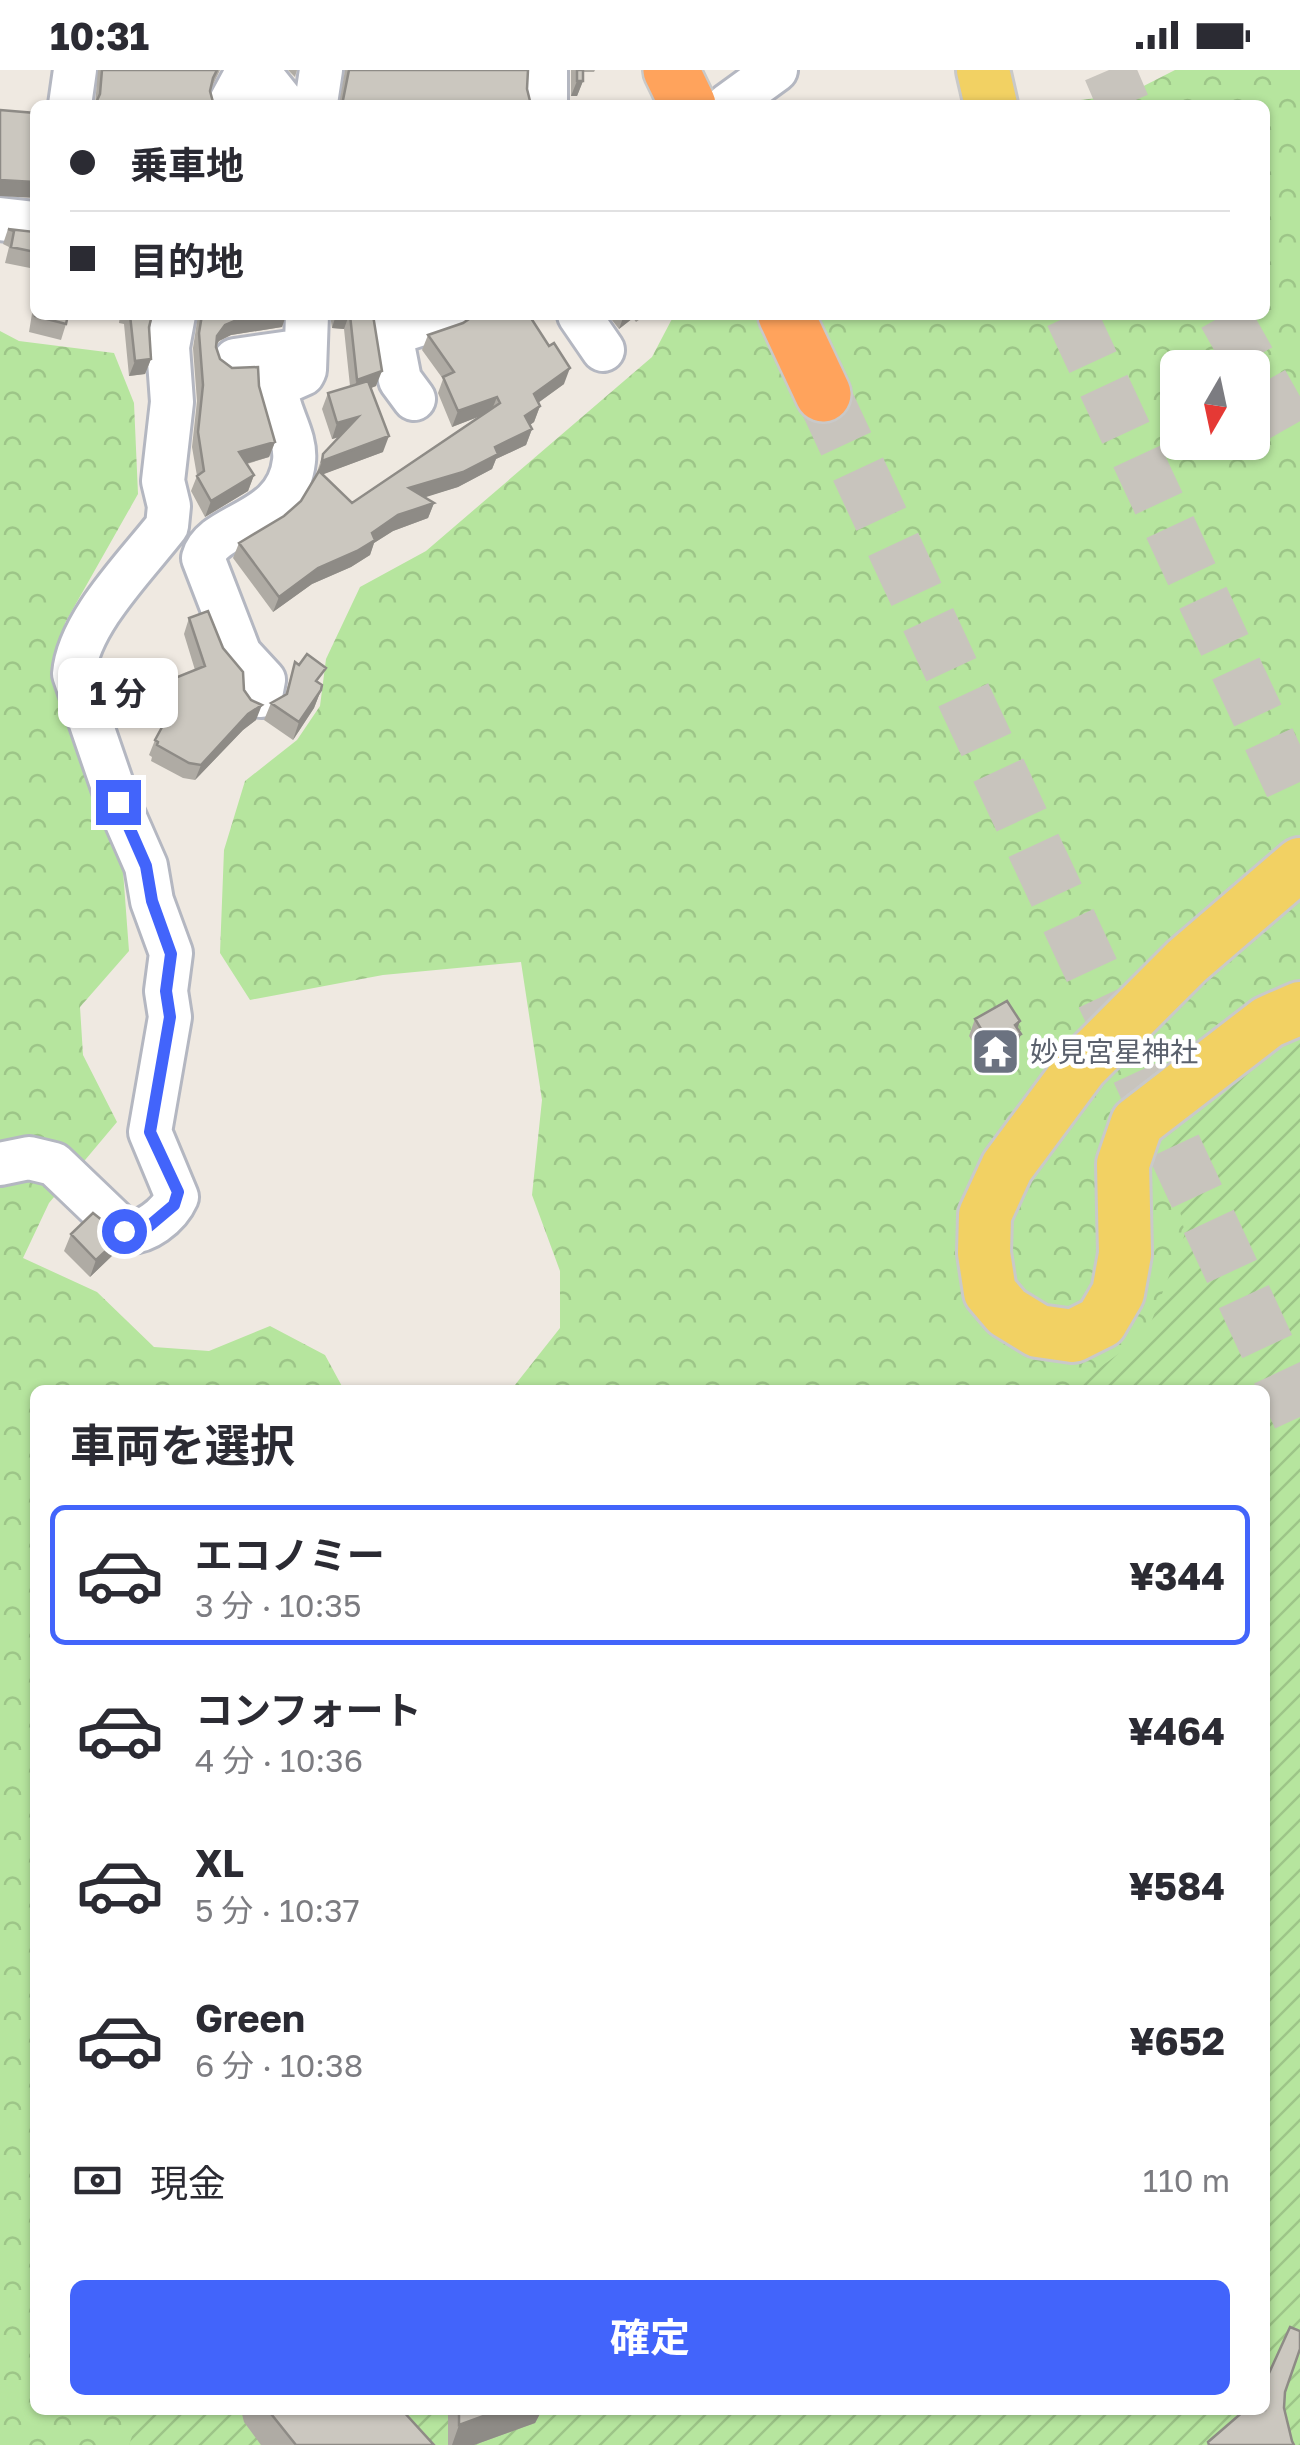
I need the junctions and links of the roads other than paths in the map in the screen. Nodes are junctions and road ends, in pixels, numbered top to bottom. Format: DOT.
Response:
graph roads {
  1 [pos="75,70"];
  2 [pos="248,70"];
  3 [pos="257,70"];
  4 [pos="546,70"];
  5 [pos="671,70"];
  6 [pos="776,70"];
  7 [pos="983,70"];
  8 [pos="308,93"];
  9 [pos="71,100"];
  10 [pos="232,100"];
  11 [pos="546,100"];
  12 [pos="686,100"];
  13 [pos="735,100"];
  14 [pos="991,100"];
  15 [pos="0,219"];
  16 [pos="30,222"];
  17 [pos="173,320"];
  18 [pos="417,320"];
  19 [pos="582,320"];
  20 [pos="788,320"];
  21 [pos="390,324"];
  22 [pos="306,333"];
  23 [pos="603,350"];
  24 [pos="235,360"];
  25 [pos="823,394"];
  26 [pos="414,400"];
  27 [pos="261,696"];
  28 [pos="1300,864"];
  29 [pos="1300,1008"];
  30 [pos="0,1164"];
  1 -- 9 [label="street"];
  2 -- 10 [label="street"];
  3 -- 8 [label="street"];
  4 -- 11 [label="street"];
  5 -- 12 [label="highway"];
  6 -- 13 [label="street"];
  7 -- 14 [label="main road"];
  15 -- 16 [label="street"];
  17 -- 30 [label="street"];
  18 -- 21 [label="street"];
  19 -- 23 [label="street"];
  20 -- 25 [label="highway"];
  21 -- 26 [label="street"];
  22 -- 24 [label="street"];
  22 -- 27 [label="street"];
  28 -- 29 [label="main road"];
}
